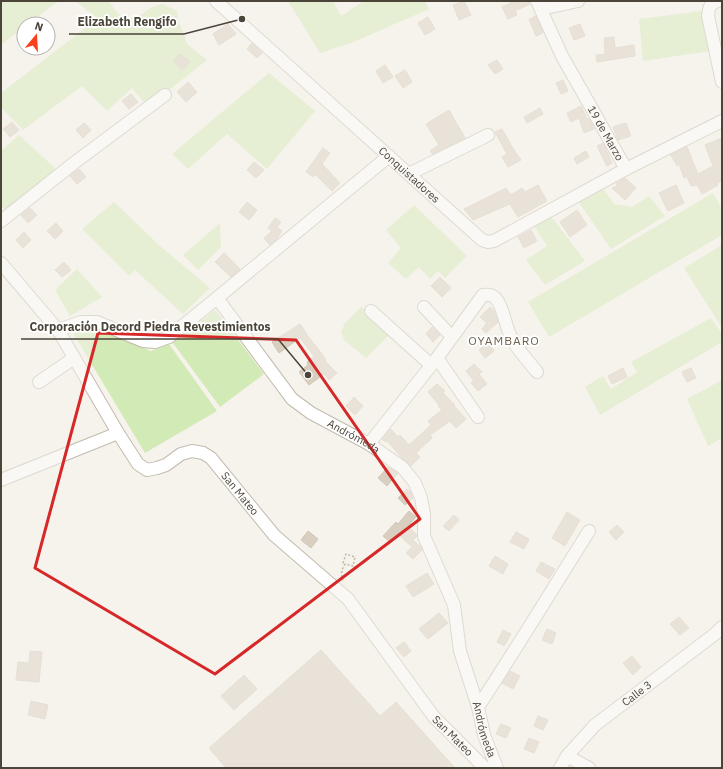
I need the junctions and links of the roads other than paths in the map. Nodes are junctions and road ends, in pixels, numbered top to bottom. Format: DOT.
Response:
graph roads {
  1 [pos="216,1"];
  2 [pos="578,1"];
  3 [pos="718,1"];
  4 [pos="539,5"];
  5 [pos="722,82"];
  6 [pos="165,94"];
  7 [pos="722,121"];
  8 [pos="488,134"];
  9 [pos="389,156"];
  10 [pos="626,169"];
  11 [pos="409,174"];
  12 [pos="1,221"];
  13 [pos="1,263"];
  14 [pos="217,298"];
  15 [pos="424,307"];
  16 [pos="370,311"];
  17 [pos="58,330"];
  18 [pos="452,337"];
  19 [pos="74,358"];
  20 [pos="434,361"];
  21 [pos="537,372"];
  22 [pos="39,382"];
  23 [pos="478,417"];
  24 [pos="118,433"];
  25 [pos="369,444"];
  26 [pos="1,480"];
  27 [pos="590,531"];
  28 [pos="722,627"];
  29 [pos="478,707"];
  30 [pos="567,756"];
  31 [pos="485,768"];
  32 [pos="497,768"];
  33 [pos="560,768"];
  34 [pos="589,768"];
  1 -- 9 [label="street, Conquistadores"];
  2 -- 4 [label="street"];
  3 -- 5 [label="street"];
  4 -- 10 [label="street, 19 de Marzo"];
  6 -- 12 [label="street"];
  7 -- 10 [label="street, 19 de Marzo"];
  8 -- 11 [label="street"];
  9 -- 11 [label="street, Conquistadores"];
  9 -- 14 [label="street"];
  10 -- 11 [label="street, Conquistadores"];
  13 -- 17 [label="street, San Mateo"];
  14 -- 17 [label="street"];
  14 -- 25 [label="street, Andrómeda"];
  15 -- 18 [label="street"];
  16 -- 20 [label="street"];
  17 -- 19 [label="street, San Mateo"];
  18 -- 20 [label="street"];
  18 -- 21 [label="street"];
  19 -- 22 [label="street"];
  19 -- 24 [label="street, San Mateo"];
  20 -- 23 [label="street"];
  20 -- 25 [label="street"];
  24 -- 26 [label="street"];
  24 -- 31 [label="street, San Mateo"];
  25 -- 29 [label="street, Andrómeda"];
  27 -- 29 [label="street"];
  28 -- 30 [label="street, Calle 3"];
  29 -- 32 [label="street, Andrómeda"];
  30 -- 33 [label="street, Calle 3"];
  30 -- 34 [label="street"];
}
